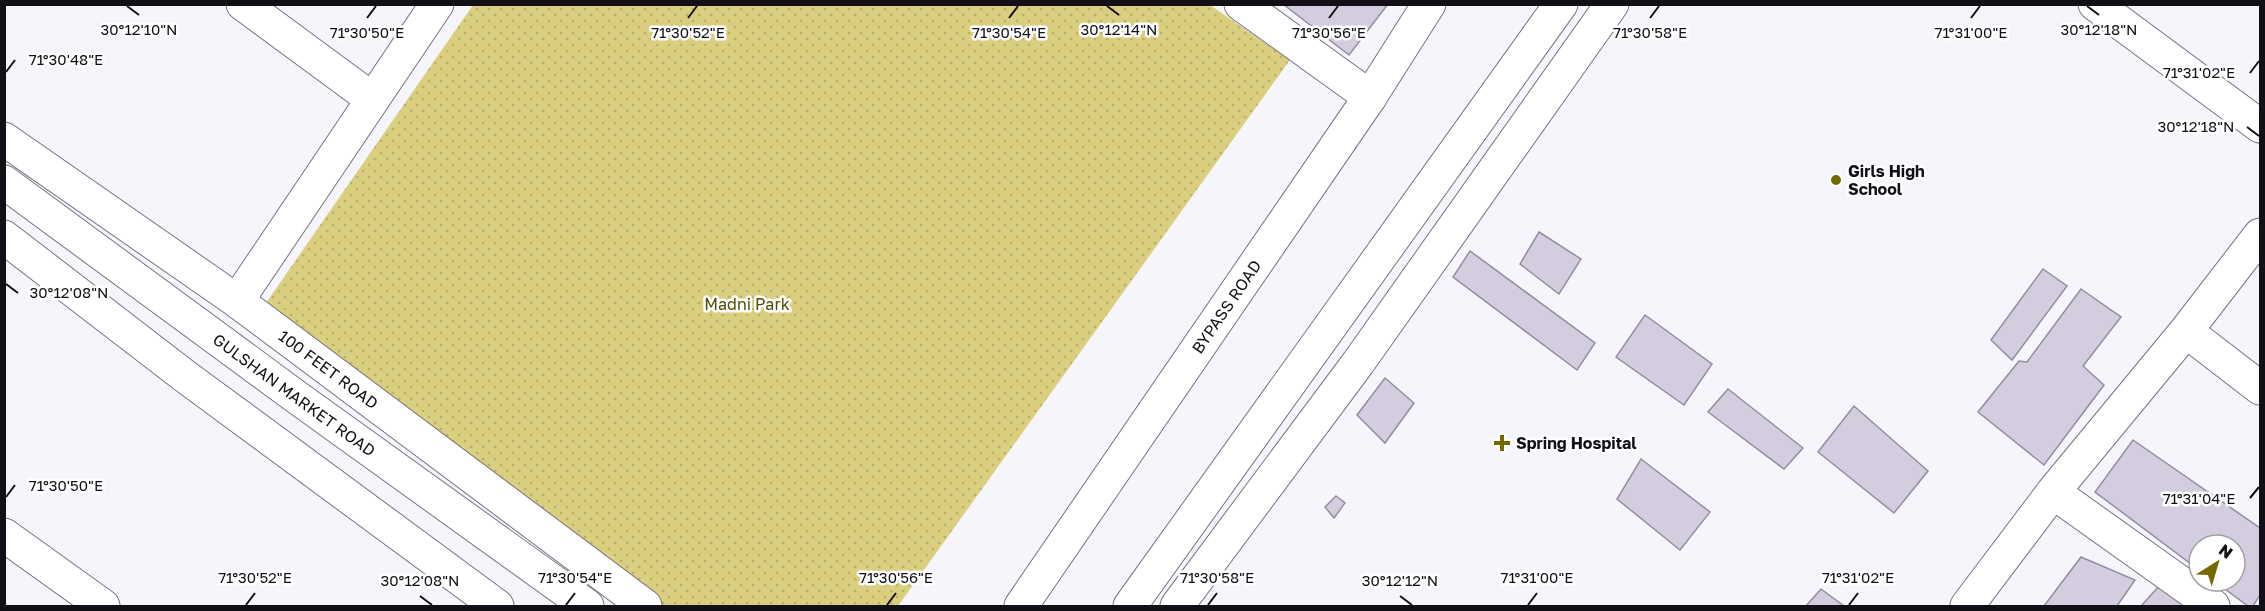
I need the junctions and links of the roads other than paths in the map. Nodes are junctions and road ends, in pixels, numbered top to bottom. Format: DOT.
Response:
graph roads {
  1 [pos="243,4"];
  2 [pos="436,4"];
  3 [pos="1241,4"];
  4 [pos="1430,4"];
  5 [pos="1561,4"];
  6 [pos="1612,4"];
  7 [pos="2095,4"];
  8 [pos="1370,97"];
  9 [pos="372,99"];
  10 [pos="2260,126"];
  11 [pos="4,139"];
  12 [pos="4,182"];
  13 [pos="2260,236"];
  14 [pos="4,237"];
  15 [pos="237,301"];
  16 [pos="2186,331"];
  17 [pos="2260,388"];
  18 [pos="2054,492"];
  19 [pos="4,535"];
  20 [pos="1167,555"];
  21 [pos="1187,594"];
  22 [pos="103,606"];
  23 [pos="497,606"];
  24 [pos="587,606"];
  25 [pos="645,606"];
  26 [pos="1022,606"];
  27 [pos="1130,606"];
  28 [pos="1967,606"];
  29 [pos="2213,606"];
  1 -- 9 [label="main road"];
  2 -- 9 [label="main road"];
  3 -- 8 [label="main road"];
  4 -- 8 [label="main road, BYPASS ROAD"];
  5 -- 20 [label="main road"];
  6 -- 21 [label="main road"];
  7 -- 10 [label="main road"];
  8 -- 26 [label="main road, BYPASS ROAD"];
  9 -- 15 [label="main road"];
  11 -- 15 [label="main road, 100 FEET ROAD"];
  12 -- 24 [label="main road, GULSHAN MARKET ROAD"];
  13 -- 16 [label="main road"];
  14 -- 23 [label="main road"];
  15 -- 25 [label="main road, 100 FEET ROAD"];
  16 -- 17 [label="main road"];
  16 -- 18 [label="main road"];
  18 -- 28 [label="main road"];
  18 -- 29 [label="main road"];
  19 -- 22 [label="main road"];
  20 -- 21 [label="main road"];
  20 -- 27 [label="main road"];
}
